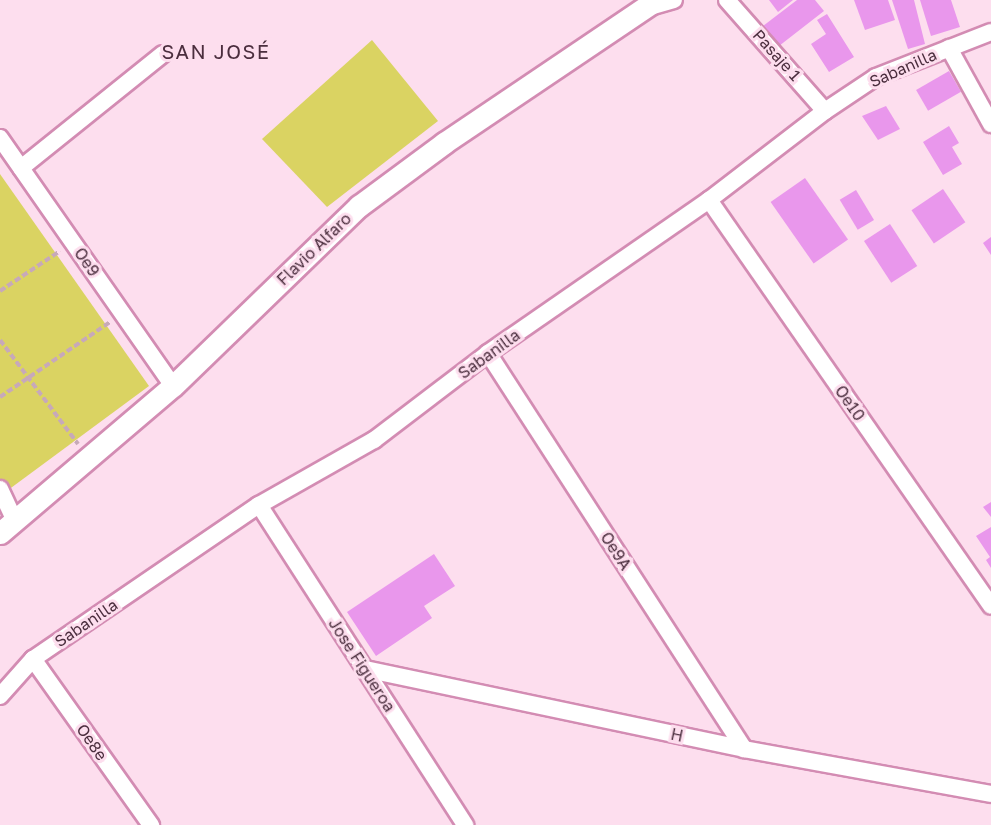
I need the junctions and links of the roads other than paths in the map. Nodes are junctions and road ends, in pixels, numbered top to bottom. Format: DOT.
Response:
graph roads {
  1 [pos="674,0"];
  2 [pos="727,0"];
  3 [pos="650,4"];
  4 [pos="991,32"];
  5 [pos="949,48"];
  6 [pos="163,54"];
  7 [pos="825,111"];
  8 [pos="991,124"];
  9 [pos="0,138"];
  10 [pos="21,168"];
  11 [pos="709,200"];
  12 [pos="488,353"];
  13 [pos="173,386"];
  14 [pos="0,489"];
  15 [pos="259,505"];
  16 [pos="8,527"];
  17 [pos="991,605"];
  18 [pos="33,659"];
  19 [pos="365,669"];
  20 [pos="0,696"];
  21 [pos="744,749"];
  22 [pos="991,794"];
  23 [pos="151,825"];
  24 [pos="465,825"];
  1 -- 3 [label="street"];
  2 -- 7 [label="street, Pasaje 1"];
  3 -- 13 [label="street, Flavio Alfaro"];
  4 -- 5 [label="street, Sabanilla"];
  5 -- 7 [label="street, Sabanilla"];
  5 -- 8 [label="street"];
  6 -- 10 [label="street"];
  7 -- 11 [label="street, Sabanilla"];
  9 -- 10 [label="street, Oe9"];
  10 -- 13 [label="street, Oe9"];
  11 -- 12 [label="street, Sabanilla"];
  11 -- 17 [label="street, Oe10"];
  12 -- 15 [label="street, Sabanilla"];
  12 -- 21 [label="street, Oe9A"];
  13 -- 16 [label="street, Flavio Alfaro"];
  14 -- 16 [label="street"];
  15 -- 18 [label="street, Sabanilla"];
  15 -- 19 [label="street, Jose Figueroa"];
  18 -- 20 [label="street, Sabanilla"];
  18 -- 23 [label="street, Oe8e"];
  19 -- 21 [label="street, H"];
  19 -- 24 [label="street, Jose Figueroa"];
  21 -- 22 [label="street, H"];
}
